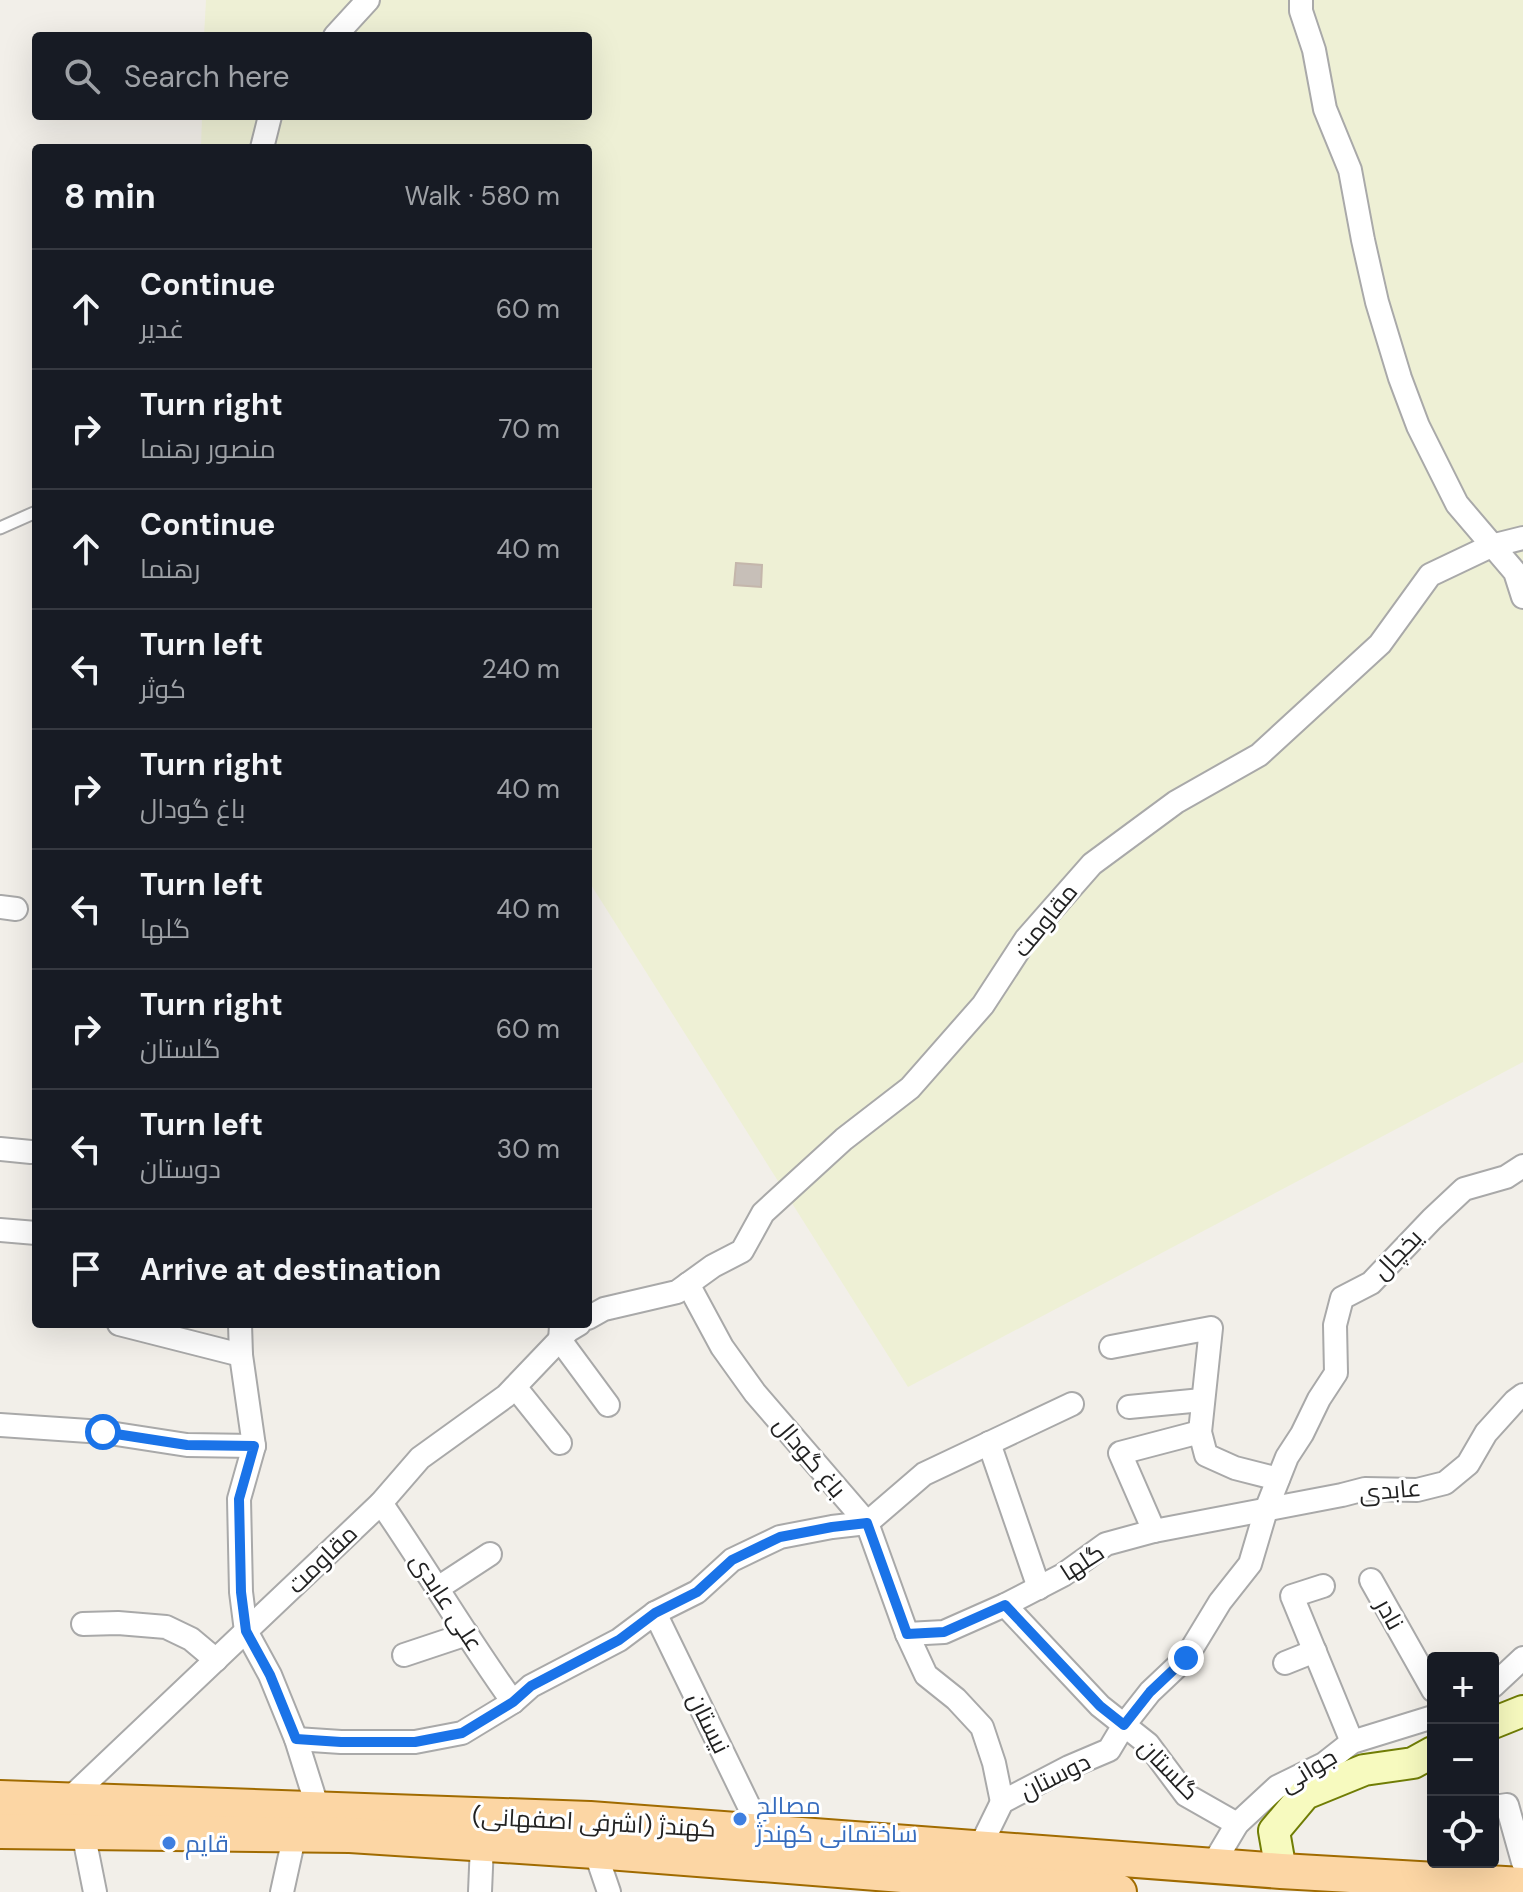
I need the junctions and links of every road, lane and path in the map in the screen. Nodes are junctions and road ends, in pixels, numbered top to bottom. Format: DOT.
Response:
graph roads {
  1 [pos="368,0"];
  2 [pos="1301,0"];
  3 [pos="339,32"];
  4 [pos="269,120"];
  5 [pos="263,144"];
  6 [pos="32,514"];
  7 [pos="0,528"];
  8 [pos="1523,538"];
  9 [pos="1491,546"];
  10 [pos="1523,597"];
  11 [pos="0,1149"];
  12 [pos="31,1152"];
  13 [pos="1523,1166"];
  14 [pos="0,1230"];
  15 [pos="32,1233"];
  16 [pos="688,1284"];
  17 [pos="592,1316"];
  18 [pos="135,1328"];
  19 [pos="240,1328"];
  20 [pos="560,1332"];
  21 [pos="1111,1347"];
  22 [pos="241,1355"];
  23 [pos="515,1387"];
  24 [pos="1523,1395"];
  25 [pos="1202,1400"];
  26 [pos="1072,1404"];
  27 [pos="608,1405"];
  28 [pos="1129,1407"];
  29 [pos="0,1425"];
  30 [pos="1200,1432"];
  31 [pos="560,1443"];
  32 [pos="989,1443"];
  33 [pos="254,1446"];
  34 [pos="1278,1479"];
  35 [pos="381,1503"];
  36 [pos="1266,1510"];
  37 [pos="867,1523"];
  38 [pos="1154,1531"];
  39 [pos="490,1554"];
  40 [pos="1371,1580"];
  41 [pos="1323,1586"];
  42 [pos="438,1588"];
  43 [pos="1039,1588"];
  44 [pos="1005,1605"];
  45 [pos="655,1613"];
  46 [pos="83,1624"];
  47 [pos="246,1631"];
  48 [pos="467,1634"];
  49 [pos="907,1634"];
  50 [pos="1315,1651"];
  51 [pos="404,1655"];
  52 [pos="1523,1658"];
  53 [pos="216,1660"];
  54 [pos="1285,1663"];
  55 [pos="1427,1679"];
  56 [pos="1499,1680"];
  57 [pos="513,1702"];
  58 [pos="1523,1711"];
  59 [pos="1427,1719"];
  60 [pos="1499,1721"];
  61 [pos="1124,1725"];
  62 [pos="296,1739"];
  63 [pos="1352,1742"];
  64 [pos="1427,1755"];
  65 [pos="0,1798"];
  66 [pos="68,1800"];
  67 [pos="1002,1802"];
  68 [pos="1499,1806"];
  69 [pos="306,1821"];
  70 [pos="1237,1824"];
  71 [pos="481,1829"];
  72 [pos="705,1829"];
  73 [pos="0,1831"];
  74 [pos="83,1832"];
  75 [pos="762,1833"];
  76 [pos="548,1848"];
  77 [pos="979,1849"];
  78 [pos="595,1851"];
  79 [pos="1523,1862"];
  80 [pos="1212,1866"];
  81 [pos="1281,1871"];
  82 [pos="861,1883"];
  83 [pos="949,1885"];
  84 [pos="1523,1885"];
  85 [pos="95,1892"];
  86 [pos="282,1892"];
  87 [pos="480,1892"];
  88 [pos="609,1892"];
  89 [pos="1119,1892"];
  1 -- 3 [label="street"];
  2 -- 9 [label="street"];
  4 -- 5 [label="street"];
  6 -- 7 [label="lane"];
  8 -- 9 [label="street, مقاومت"];
  9 -- 10 [label="street"];
  9 -- 16 [label="street, مقاومت"];
  11 -- 12 [label="street"];
  13 -- 34 [label="street, یخچال"];
  14 -- 15 [label="street"];
  16 -- 17 [label="street, مقاومت"];
  16 -- 37 [label="street, باغ گودال"];
  18 -- 22 [label="street"];
  19 -- 22 [label="street"];
  20 -- 23 [label="street, مقاومت"];
  20 -- 27 [label="street"];
  21 -- 25 [label="street"];
  22 -- 33 [label="street"];
  23 -- 31 [label="street"];
  23 -- 35 [label="street, مقاومت"];
  24 -- 36 [label="street, عابدی"];
  25 -- 28 [label="street"];
  25 -- 30 [label="street"];
  26 -- 32 [label="street"];
  29 -- 33 [label="street"];
  30 -- 34 [label="street"];
  30 -- 38 [label="street"];
  32 -- 37 [label="street"];
  32 -- 43 [label="street"];
  33 -- 47 [label="street"];
  34 -- 36 [label="street, یخچال"];
  35 -- 42 [label="street, علی عابدی"];
  35 -- 47 [label="street, مقاومت"];
  36 -- 38 [label="street, گلها"];
  36 -- 61 [label="street, دوستان"];
  37 -- 45 [label="street"];
  37 -- 49 [label="street, باغ گودال"];
  38 -- 43 [label="street, گلها"];
  39 -- 42 [label="street"];
  40 -- 55 [label="street, نادر"];
  41 -- 50 [label="street"];
  42 -- 48 [label="street, علی عابدی"];
  43 -- 44 [label="street, گلها"];
  44 -- 49 [label="street, گلها"];
  44 -- 61 [label="street, گلستان"];
  45 -- 57 [label="street"];
  45 -- 75 [label="street, نیستان"];
  46 -- 53 [label="street"];
  47 -- 53 [label="street, مقاومت"];
  47 -- 62 [label="street"];
  48 -- 51 [label="street"];
  48 -- 57 [label="street, علی عابدی"];
  49 -- 67 [label="street, باغ گودال"];
  50 -- 54 [label="street"];
  50 -- 63 [label="street"];
  52 -- 56 [label="street"];
  53 -- 66 [label="street, مقاومت"];
  57 -- 62 [label="street"];
  58 -- 60 [label="street"];
  59 -- 63 [label="street, جوانی"];
  61 -- 67 [label="street, دوستان"];
  61 -- 70 [label="street, گلستان"];
  62 -- 69 [label="street"];
  63 -- 70 [label="street, جوانی"];
  64 -- 81 [label="street, جوانی"];
  65 -- 66 [label="main road, کهندژ (اشرفی اصفهانی)"];
  66 -- 69 [label="main road, کهندژ (اشرفی اصفهانی)"];
  67 -- 77 [label="street, دوستان"];
  68 -- 79 [label="street"];
  69 -- 71 [label="main road, کهندژ (اشرفی اصفهانی)"];
  69 -- 71 [label="main road, کهندژ (اشرفی اصفهانی)"];
  69 -- 74 [label="main road, کهندژ (اشرفی اصفهانی)"];
  69 -- 86 [label="street"];
  70 -- 80 [label="street, جوانی"];
  71 -- 72 [label="main road, کهندژ (اشرفی اصفهانی)"];
  71 -- 76 [label="main road, کهندژ (اشرفی اصفهانی)"];
  71 -- 87 [label="street"];
  72 -- 75 [label="main road, کهندژ (اشرفی اصفهانی)"];
  72 -- 76 [label="main road"];
  73 -- 74 [label="main road, کهندژ (اشرفی اصفهانی)"];
  74 -- 85 [label="street"];
  75 -- 77 [label="main road, کهندژ (اشرفی اصفهانی)"];
  76 -- 78 [label="main road, کهندژ (اشرفی اصفهانی)"];
  77 -- 80 [label="main road, کهندژ (اشرفی اصفهانی)"];
  78 -- 82 [label="main road, کهندژ (اشرفی اصفهانی)"];
  78 -- 88 [label="street"];
  80 -- 81 [label="main road, کهندژ (اشرفی اصفهانی)"];
  81 -- 84 [label="main road, کهندژ (اشرفی اصفهانی)"];
  82 -- 83 [label="main road, کهندژ (اشرفی اصفهانی)"];
  83 -- 89 [label="main road, کهندژ (اشرفی اصفهانی)"];
}
